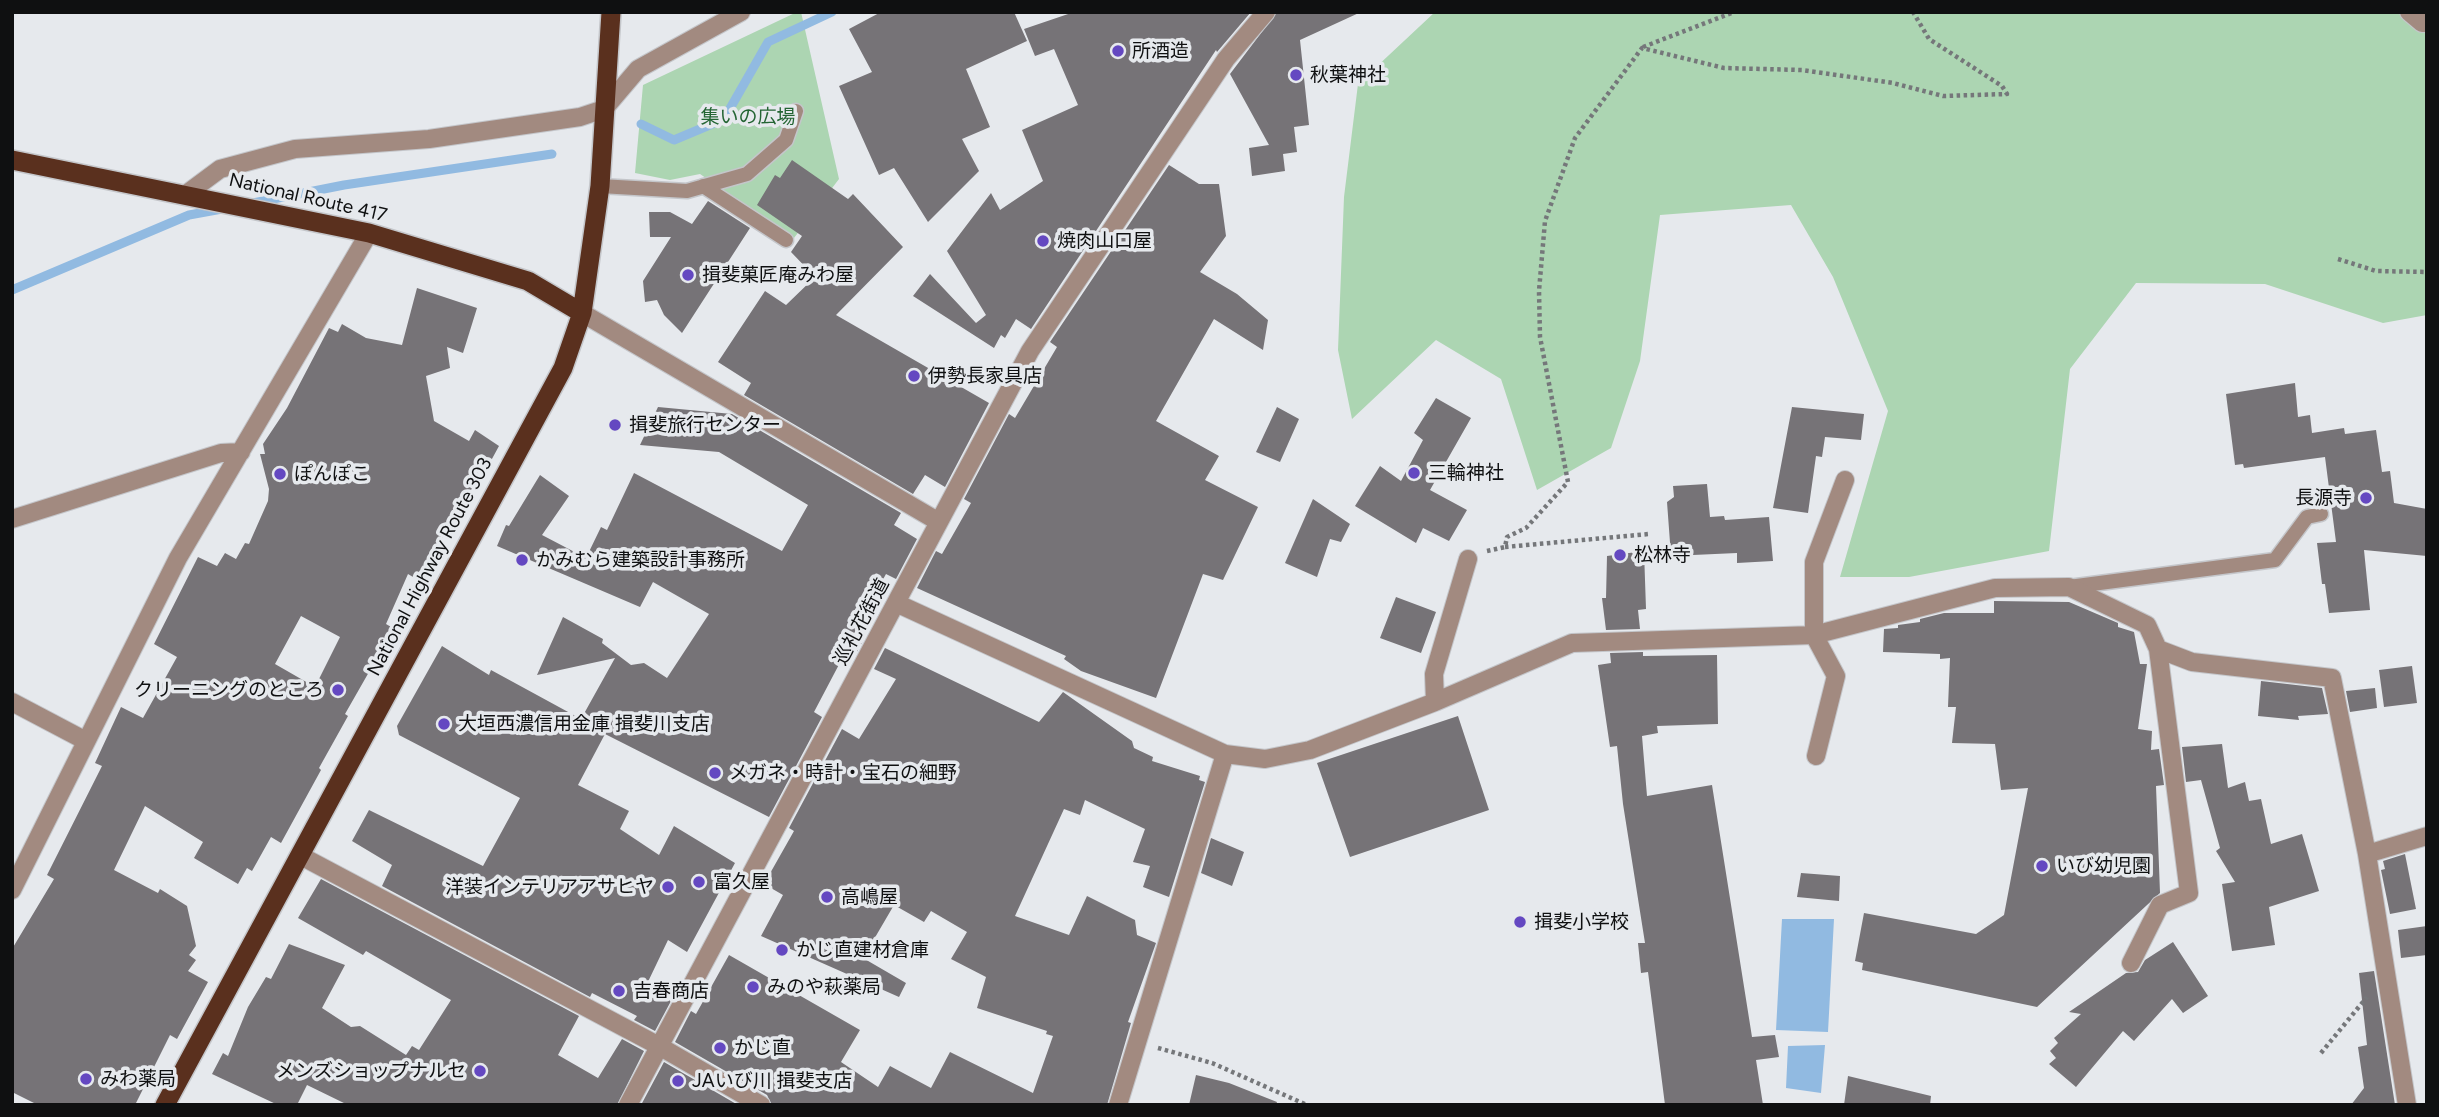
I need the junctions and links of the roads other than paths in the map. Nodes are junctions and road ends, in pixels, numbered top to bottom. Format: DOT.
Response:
graph roads {
  1 [pos="611,12"];
  2 [pos="741,12"];
  3 [pos="1266,12"];
  4 [pos="2409,12"];
  5 [pos="2427,23"];
  6 [pos="604,110"];
  7 [pos="796,111"];
  8 [pos="12,160"];
  9 [pos="600,186"];
  10 [pos="703,186"];
  11 [pos="185,195"];
  12 [pos="369,233"];
  13 [pos="786,240"];
  14 [pos="582,313"];
  15 [pos="241,452"];
  16 [pos="1845,480"];
  17 [pos="2321,514"];
  18 [pos="12,519"];
  19 [pos="939,522"];
  20 [pos="1468,559"];
  21 [pos="2069,587"];
  22 [pos="896,603"];
  23 [pos="1814,635"];
  24 [pos="2158,649"];
  25 [pos="12,702"];
  26 [pos="1435,702"];
  27 [pos="86,741"];
  28 [pos="1225,754"];
  29 [pos="1816,756"];
  30 [pos="2427,836"];
  31 [pos="2367,854"];
  32 [pos="301,856"];
  33 [pos="12,890"];
  34 [pos="2130,963"];
  35 [pos="659,1046"];
  36 [pos="165,1105"];
  37 [pos="628,1105"];
  38 [pos="761,1105"];
  39 [pos="1118,1105"];
  40 [pos="2407,1105"];
  1 -- 6 [label="highway, National Highway Route 303"];
  2 -- 6 [label="street"];
  3 -- 19 [label="street, 巡礼花街道"];
  4 -- 5 [label="street"];
  6 -- 9 [label="highway, National Highway Route 303"];
  6 -- 11 [label="street"];
  7 -- 10 [label="lane"];
  8 -- 11 [label="highway, National Route 417"];
  9 -- 10 [label="lane"];
  9 -- 14 [label="highway, National Highway Route 303"];
  10 -- 13 [label="lane"];
  11 -- 12 [label="highway, National Route 417"];
  12 -- 14 [label="highway, National Route 417"];
  12 -- 15 [label="street"];
  14 -- 19 [label="street"];
  14 -- 32 [label="highway, National Highway Route 303"];
  15 -- 18 [label="street"];
  15 -- 27 [label="street"];
  16 -- 23 [label="street"];
  17 -- 21 [label="lane"];
  19 -- 22 [label="street, 巡礼花街道"];
  20 -- 26 [label="street"];
  21 -- 23 [label="street"];
  21 -- 24 [label="street"];
  22 -- 28 [label="street"];
  22 -- 35 [label="street, 巡礼花街道"];
  23 -- 26 [label="street"];
  23 -- 29 [label="street"];
  24 -- 31 [label="street"];
  24 -- 34 [label="street"];
  25 -- 27 [label="street"];
  26 -- 28 [label="street"];
  27 -- 33 [label="street"];
  28 -- 39 [label="street"];
  30 -- 31 [label="street"];
  31 -- 40 [label="street"];
  32 -- 35 [label="street"];
  32 -- 36 [label="highway, National Highway Route 303"];
  35 -- 37 [label="street, 巡礼花街道"];
  35 -- 38 [label="street"];
}
